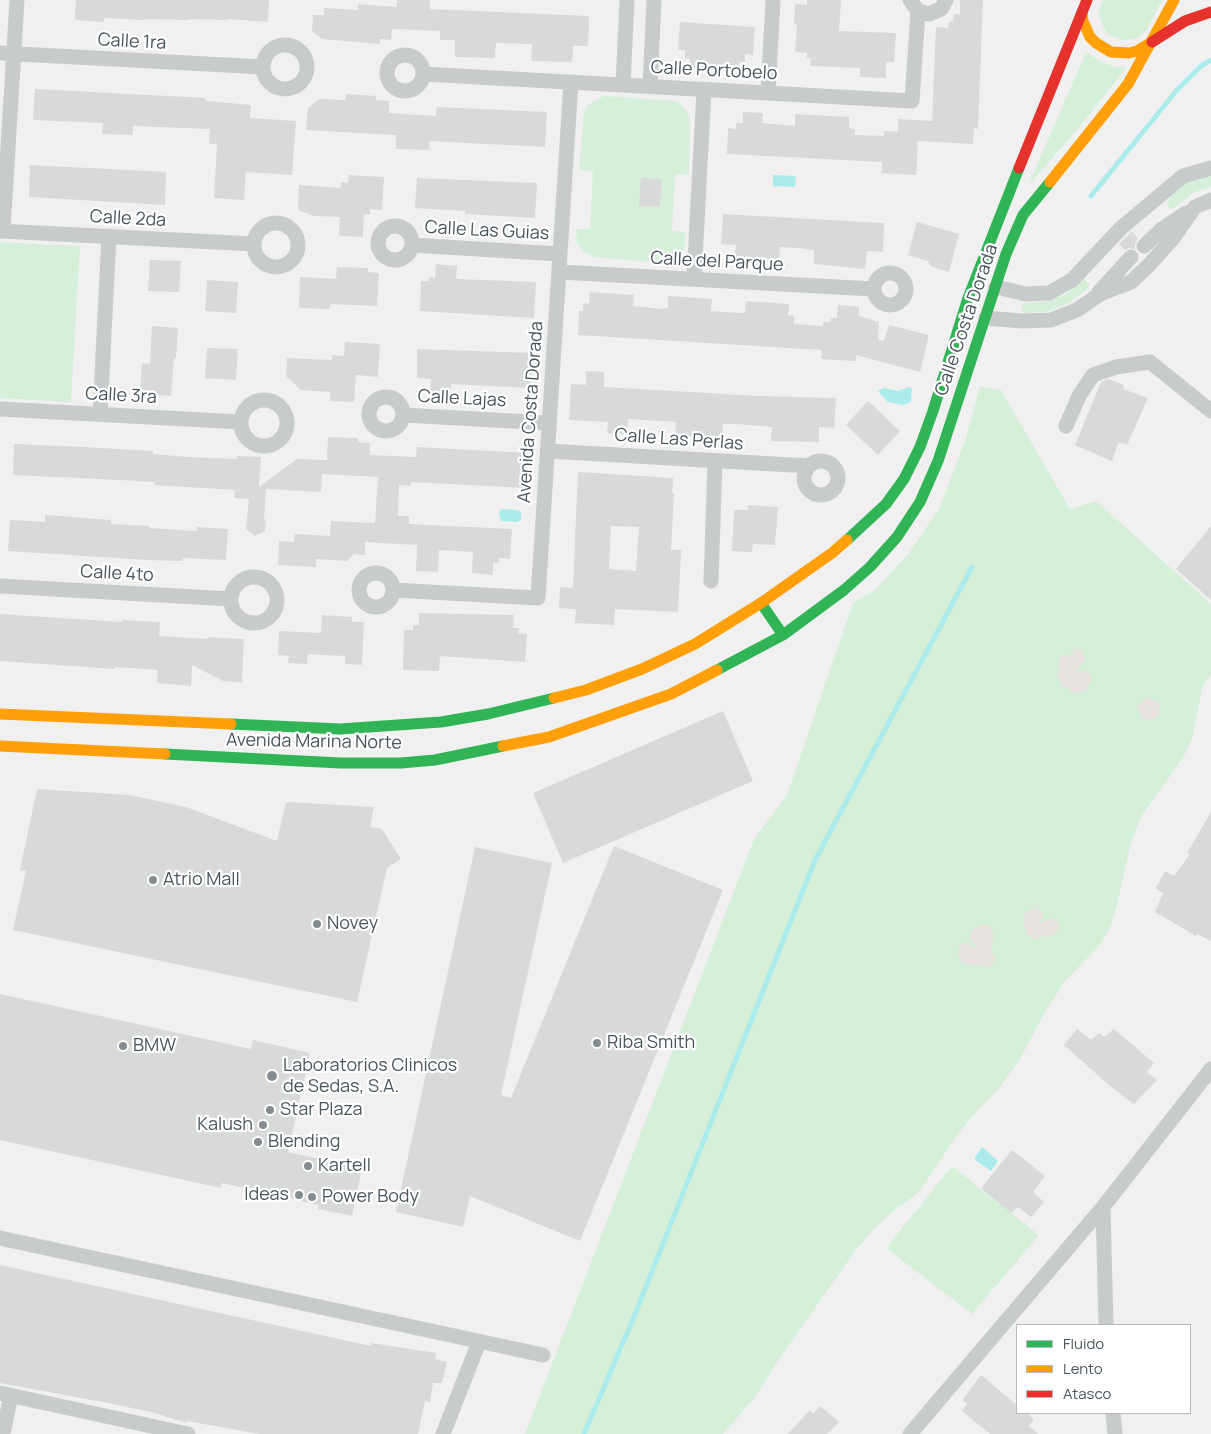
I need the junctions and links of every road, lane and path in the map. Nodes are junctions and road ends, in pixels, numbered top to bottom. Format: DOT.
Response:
graph roads {
  1 [pos="17,0"];
  2 [pos="627,0"];
  3 [pos="654,0"];
  4 [pos="773,0"];
  5 [pos="946,0"];
  6 [pos="1087,0"];
  7 [pos="1174,0"];
  8 [pos="914,5"];
  9 [pos="1082,12"];
  10 [pos="1211,12"];
  11 [pos="1152,42"];
  12 [pos="7,54"];
  13 [pos="263,67"];
  14 [pos="422,74"];
  15 [pos="571,82"];
  16 [pos="624,85"];
  17 [pos="650,86"];
  18 [pos="704,90"];
  19 [pos="768,93"];
  20 [pos="1211,168"];
  21 [pos="1211,200"];
  22 [pos="1195,207"];
  23 [pos="2,231"];
  24 [pos="109,236"];
  25 [pos="254,244"];
  26 [pos="412,245"];
  27 [pos="1144,246"];
  28 [pos="560,254"];
  29 [pos="1131,257"];
  30 [pos="559,272"];
  31 [pos="694,279"];
  32 [pos="996,287"];
  33 [pos="874,289"];
  34 [pos="1095,297"];
  35 [pos="986,318"];
  36 [pos="0,409"];
  37 [pos="1211,411"];
  38 [pos="100,414"];
  39 [pos="403,415"];
  40 [pos="241,422"];
  41 [pos="549,423"];
  42 [pos="1066,426"];
  43 [pos="548,451"];
  44 [pos="715,462"];
  45 [pos="809,466"];
  46 [pos="711,581"];
  47 [pos="0,586"];
  48 [pos="393,590"];
  49 [pos="231,598"];
  50 [pos="761,603"];
  51 [pos="783,635"];
  52 [pos="0,714"];
  53 [pos="0,746"];
  54 [pos="1211,1069"];
  55 [pos="1102,1207"];
  56 [pos="0,1238"];
  57 [pos="1106,1324"];
  58 [pos="479,1342"];
  59 [pos="542,1355"];
  60 [pos="6,1394"];
  61 [pos="1113,1414"];
  62 [pos="3,1434"];
  63 [pos="188,1434"];
  64 [pos="443,1434"];
  65 [pos="910,1434"];
  66 [pos="1115,1434"];
  1 -- 12 [label="street"];
  2 -- 16 [label="street"];
  3 -- 17 [label="street"];
  4 -- 19 [label="street"];
  5 -- 8 [label="street, Calle Portobelo"];
  6 -- 9 [label="main road, Calle Costa Dorada"];
  7 -- 11 [label="main road, Calle Costa Dorada"];
  8 -- 19 [label="street, Calle Portobelo"];
  9 -- 11 [label="main road"];
  9 -- 50 [label="main road, Calle Costa Dorada"];
  10 -- 11 [label="main road"];
  11 -- 32 [label="main road, Calle Costa Dorada"];
  12 -- 13 [label="street, Calle 1ra"];
  12 -- 23 [label="street"];
  14 -- 15 [label="street, Calle Portobelo"];
  15 -- 16 [label="street, Calle Portobelo"];
  15 -- 28 [label="street, Avenida Costa Dorada"];
  16 -- 17 [label="street, Calle Portobelo"];
  17 -- 18 [label="street, Calle Portobelo"];
  18 -- 19 [label="street, Calle Portobelo"];
  18 -- 31 [label="street"];
  20 -- 32 [label="street"];
  21 -- 22 [label="street"];
  22 -- 27 [label="street"];
  22 -- 34 [label="street"];
  23 -- 24 [label="street, Calle 2da"];
  24 -- 25 [label="street, Calle 2da"];
  24 -- 38 [label="street"];
  26 -- 28 [label="street, Calle Las Guias"];
  28 -- 30 [label="street, Avenida Costa Dorada"];
  29 -- 34 [label="street"];
  30 -- 31 [label="street, Calle del Parque"];
  30 -- 41 [label="street, Avenida Costa Dorada"];
  31 -- 33 [label="street, Calle del Parque"];
  32 -- 35 [label="main road, Calle Costa Dorada"];
  34 -- 35 [label="street"];
  35 -- 51 [label="main road, Calle Costa Dorada"];
  36 -- 38 [label="street, Calle 3ra"];
  37 -- 42 [label="street"];
  38 -- 40 [label="street, Calle 3ra"];
  39 -- 41 [label="street, Calle Lajas"];
  41 -- 43 [label="street, Avenida Costa Dorada"];
  43 -- 44 [label="street, Calle Las Perlas"];
  43 -- 48 [label="street, Avenida Costa Dorada"];
  44 -- 45 [label="street, Calle Las Perlas"];
  44 -- 46 [label="street"];
  47 -- 49 [label="street, Calle 4to"];
  50 -- 51 [label="main road"];
  50 -- 52 [label="main road, Avenida Marina Norte"];
  51 -- 53 [label="main road, Avenida Marina Norte"];
  54 -- 55 [label="street"];
  55 -- 57 [label="street"];
  55 -- 65 [label="street"];
  56 -- 58 [label="street"];
  58 -- 59 [label="street"];
  58 -- 64 [label="street"];
  60 -- 62 [label="street"];
  60 -- 63 [label="street"];
  61 -- 66 [label="street"];
}
